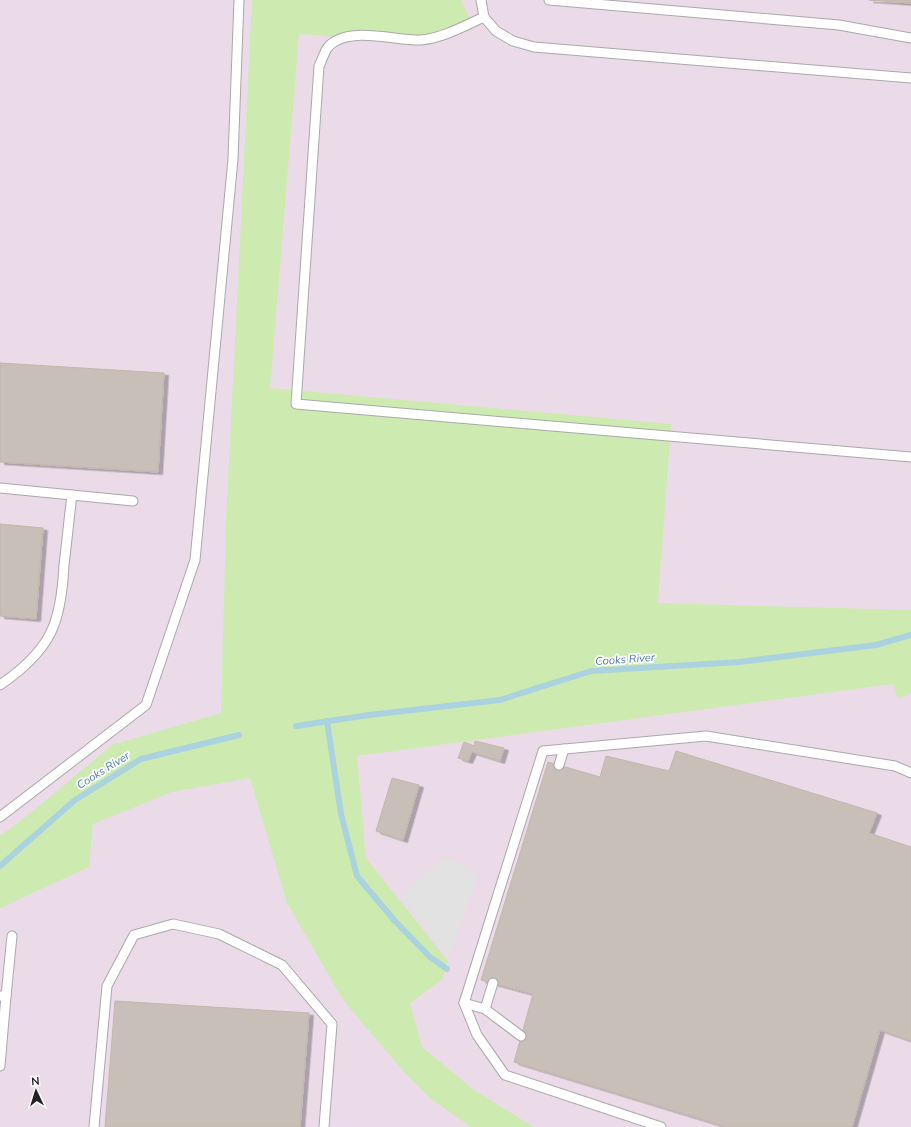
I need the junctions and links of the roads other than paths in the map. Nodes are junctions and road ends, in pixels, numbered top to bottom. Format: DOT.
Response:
graph roads {
  1 [pos="239,0"];
  2 [pos="481,0"];
  3 [pos="549,0"];
  4 [pos="484,17"];
  5 [pos="911,38"];
  6 [pos="911,78"];
  7 [pos="911,458"];
  8 [pos="0,488"];
  9 [pos="72,495"];
  10 [pos="133,501"];
  11 [pos="0,685"];
  12 [pos="564,749"];
  13 [pos="559,765"];
  14 [pos="911,773"];
  15 [pos="0,816"];
  16 [pos="12,936"];
  17 [pos="493,983"];
  18 [pos="3,996"];
  19 [pos="464,1003"];
  20 [pos="485,1009"];
  21 [pos="521,1036"];
  22 [pos="0,1066"];
  23 [pos="94,1127"];
  24 [pos="324,1127"];
  25 [pos="661,1127"];
  1 -- 15 [label="lane"];
  2 -- 4 [label="lane"];
  3 -- 5 [label="lane"];
  4 -- 6 [label="lane"];
  4 -- 7 [label="lane"];
  8 -- 9 [label="lane"];
  9 -- 10 [label="lane"];
  9 -- 11 [label="lane"];
  12 -- 13 [label="lane"];
  12 -- 14 [label="lane"];
  12 -- 19 [label="lane"];
  16 -- 18 [label="lane"];
  17 -- 20 [label="lane"];
  18 -- 22 [label="lane"];
  19 -- 20 [label="lane"];
  19 -- 25 [label="lane"];
  20 -- 21 [label="lane"];
  23 -- 24 [label="lane"];
}
